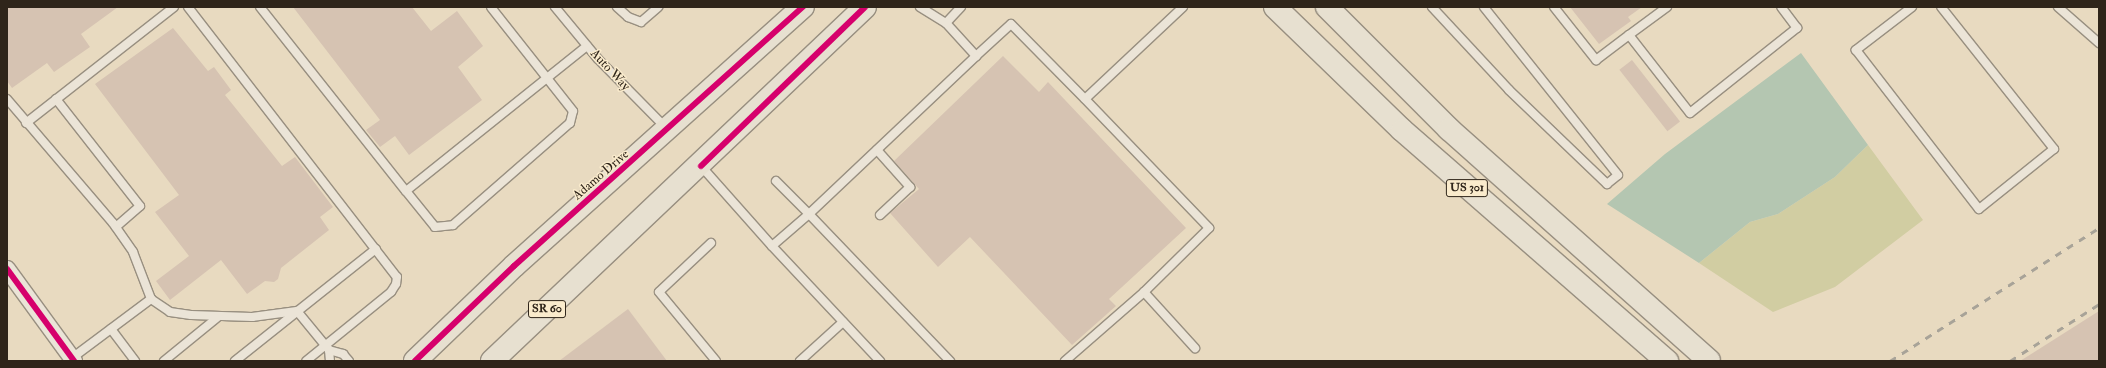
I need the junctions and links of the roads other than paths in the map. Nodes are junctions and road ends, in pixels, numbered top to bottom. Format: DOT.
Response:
graph roads {
  1 [pos="174,7"];
  2 [pos="188,7"];
  3 [pos="260,7"];
  4 [pos="490,7"];
  5 [pos="555,7"];
  6 [pos="617,7"];
  7 [pos="658,7"];
  8 [pos="803,7"];
  9 [pos="865,7"];
  10 [pos="920,7"];
  11 [pos="962,7"];
  12 [pos="1183,7"];
  13 [pos="1274,7"];
  14 [pos="1327,7"];
  15 [pos="1432,7"];
  16 [pos="1484,7"];
  17 [pos="1554,7"];
  18 [pos="1668,7"];
  19 [pos="1781,7"];
  20 [pos="1912,7"];
  21 [pos="1941,7"];
  22 [pos="2058,7"];
  23 [pos="946,23"];
  24 [pos="1629,35"];
  25 [pos="2099,43"];
  26 [pos="588,46"];
  27 [pos="976,56"];
  28 [pos="548,78"];
  29 [pos="7,99"];
  30 [pos="56,99"];
  31 [pos="1085,99"];
  32 [pos="26,123"];
  33 [pos="668,130"];
  34 [pos="876,150"];
  35 [pos="701,166"];
  36 [pos="776,181"];
  37 [pos="406,191"];
  38 [pos="809,214"];
  39 [pos="880,215"];
  40 [pos="116,227"];
  41 [pos="710,243"];
  42 [pos="772,246"];
  43 [pos="376,249"];
  44 [pos="7,269"];
  45 [pos="1144,292"];
  46 [pos="151,299"];
  47 [pos="297,311"];
  48 [pos="218,317"];
  49 [pos="843,322"];
  50 [pos="111,329"];
  51 [pos="327,347"];
  52 [pos="1194,348"];
  53 [pos="73,360"];
  54 [pos="135,361"];
  55 [pos="164,361"];
  56 [pos="235,361"];
  57 [pos="306,361"];
  58 [pos="330,361"];
  59 [pos="349,361"];
  60 [pos="415,361"];
  61 [pos="492,361"];
  62 [pos="716,361"];
  63 [pos="800,361"];
  64 [pos="880,361"];
  65 [pos="950,361"];
  66 [pos="1065,361"];
  67 [pos="1667,361"];
  68 [pos="1709,361"];
  1 -- 30 [label="lane"];
  2 -- 43 [label="lane"];
  3 -- 37 [label="lane"];
  4 -- 28 [label="lane"];
  5 -- 26 [label="lane, Auto Way"];
  6 -- 7 [label="lane"];
  8 -- 33 [label="main road, Adamo Drive"];
  9 -- 35 [label="main road, SR 60"];
  10 -- 23 [label="lane"];
  11 -- 23 [label="lane"];
  12 -- 31 [label="lane"];
  13 -- 67 [label="main road, US 301"];
  14 -- 68 [label="main road, US 301"];
  15 -- 16 [label="lane"];
  17 -- 24 [label="lane"];
  18 -- 24 [label="lane"];
  19 -- 24 [label="lane"];
  20 -- 21 [label="lane"];
  22 -- 25 [label="lane"];
  23 -- 27 [label="lane"];
  26 -- 28 [label="lane"];
  26 -- 33 [label="lane, Auto Way"];
  27 -- 31 [label="lane"];
  27 -- 34 [label="lane"];
  28 -- 37 [label="lane"];
  28 -- 37 [label="lane"];
  29 -- 32 [label="lane"];
  30 -- 32 [label="lane"];
  30 -- 40 [label="lane"];
  31 -- 45 [label="lane"];
  32 -- 40 [label="lane"];
  33 -- 60 [label="main road, Adamo Drive"];
  34 -- 38 [label="lane"];
  34 -- 39 [label="lane"];
  35 -- 42 [label="lane"];
  35 -- 61 [label="main road, SR 60"];
  36 -- 38 [label="lane"];
  38 -- 42 [label="lane"];
  38 -- 65 [label="lane"];
  40 -- 46 [label="lane"];
  41 -- 62 [label="lane"];
  42 -- 49 [label="lane"];
  43 -- 47 [label="lane"];
  43 -- 51 [label="lane"];
  44 -- 53 [label="street"];
  45 -- 52 [label="lane"];
  45 -- 66 [label="lane"];
  46 -- 48 [label="lane"];
  46 -- 50 [label="lane"];
  47 -- 48 [label="lane"];
  47 -- 51 [label="lane"];
  47 -- 56 [label="lane"];
  48 -- 55 [label="lane"];
  49 -- 63 [label="lane"];
  49 -- 64 [label="lane"];
  50 -- 53 [label="lane"];
  50 -- 54 [label="lane"];
  51 -- 57 [label="lane"];
  51 -- 58 [label="lane"];
  51 -- 59 [label="lane"];
}
